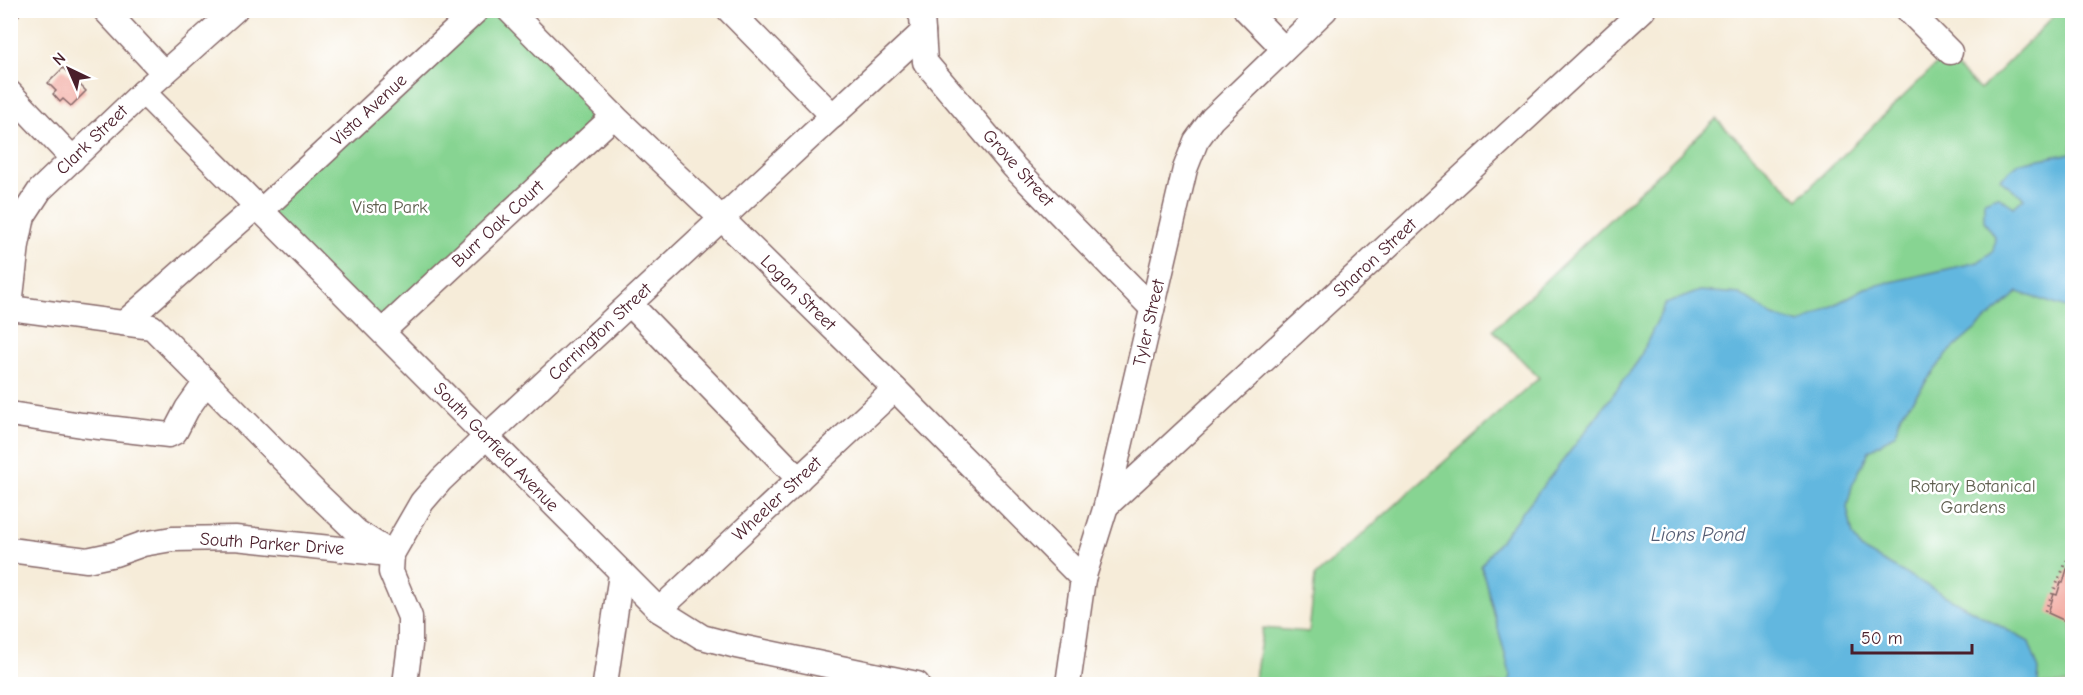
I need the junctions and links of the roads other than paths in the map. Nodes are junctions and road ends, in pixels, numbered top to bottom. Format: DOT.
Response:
graph roads {
  1 [pos="105,10"];
  2 [pos="235,10"];
  3 [pos="477,10"];
  4 [pos="509,10"];
  5 [pos="729,10"];
  6 [pos="1246,10"];
  7 [pos="1324,10"];
  8 [pos="1644,10"];
  9 [pos="1908,10"];
  10 [pos="920,21"];
  11 [pos="1284,49"];
  12 [pos="1950,52"];
  13 [pos="164,73"];
  14 [pos="143,92"];
  15 [pos="10,93"];
  16 [pos="614,116"];
  17 [pos="833,116"];
  18 [pos="73,159"];
  19 [pos="260,208"];
  20 [pos="722,219"];
  21 [pos="630,304"];
  22 [pos="10,306"];
  23 [pos="1152,308"];
  24 [pos="124,323"];
  25 [pos="382,331"];
  26 [pos="206,382"];
  27 [pos="895,389"];
  28 [pos="10,414"];
  29 [pos="486,437"];
  30 [pos="799,479"];
  31 [pos="1106,506"];
  32 [pos="10,550"];
  33 [pos="392,554"];
  34 [pos="621,574"];
  35 [pos="1083,579"];
  36 [pos="658,610"];
  37 [pos="405,684"];
  38 [pos="605,684"];
  39 [pos="917,684"];
  40 [pos="1068,684"];
  1 -- 13 [label="street"];
  2 -- 13 [label="street, Clark Street"];
  3 -- 19 [label="street, Vista Avenue"];
  4 -- 16 [label="street, Logan Street"];
  5 -- 17 [label="street"];
  6 -- 11 [label="street"];
  7 -- 11 [label="street, Tyler Street"];
  8 -- 31 [label="street, Sharon Street"];
  9 -- 12 [label="street"];
  10 -- 17 [label="street, Carrington Street"];
  10 -- 23 [label="street, Grove Street"];
  11 -- 23 [label="street, Tyler Street"];
  13 -- 14 [label="street, Clark Street"];
  14 -- 18 [label="street, Clark Street"];
  14 -- 19 [label="street, South Garfield Avenue"];
  15 -- 18 [label="street"];
  16 -- 20 [label="street, Logan Street"];
  16 -- 25 [label="street, Burr Oak Court"];
  17 -- 20 [label="street, Carrington Street"];
  18 -- 22 [label="street, Clark Street"];
  19 -- 24 [label="street, Vista Avenue"];
  19 -- 25 [label="street, South Garfield Avenue"];
  20 -- 21 [label="street, Carrington Street"];
  20 -- 27 [label="street, Logan Street"];
  21 -- 29 [label="street, Carrington Street"];
  21 -- 30 [label="street"];
  22 -- 24 [label="street"];
  23 -- 31 [label="street, Tyler Street"];
  24 -- 26 [label="street"];
  25 -- 29 [label="street, South Garfield Avenue"];
  26 -- 28 [label="street"];
  26 -- 33 [label="street"];
  27 -- 30 [label="street, Wheeler Street"];
  27 -- 35 [label="street, Logan Street"];
  29 -- 33 [label="street, Carrington Street"];
  29 -- 34 [label="street, South Garfield Avenue"];
  30 -- 36 [label="street, Wheeler Street"];
  31 -- 35 [label="street, Tyler Street"];
  32 -- 33 [label="street, South Parker Drive"];
  33 -- 37 [label="street"];
  34 -- 36 [label="street, South Garfield Avenue"];
  34 -- 38 [label="street"];
  35 -- 40 [label="street, Tyler Street"];
  36 -- 39 [label="street, South Garfield Avenue"];
}
